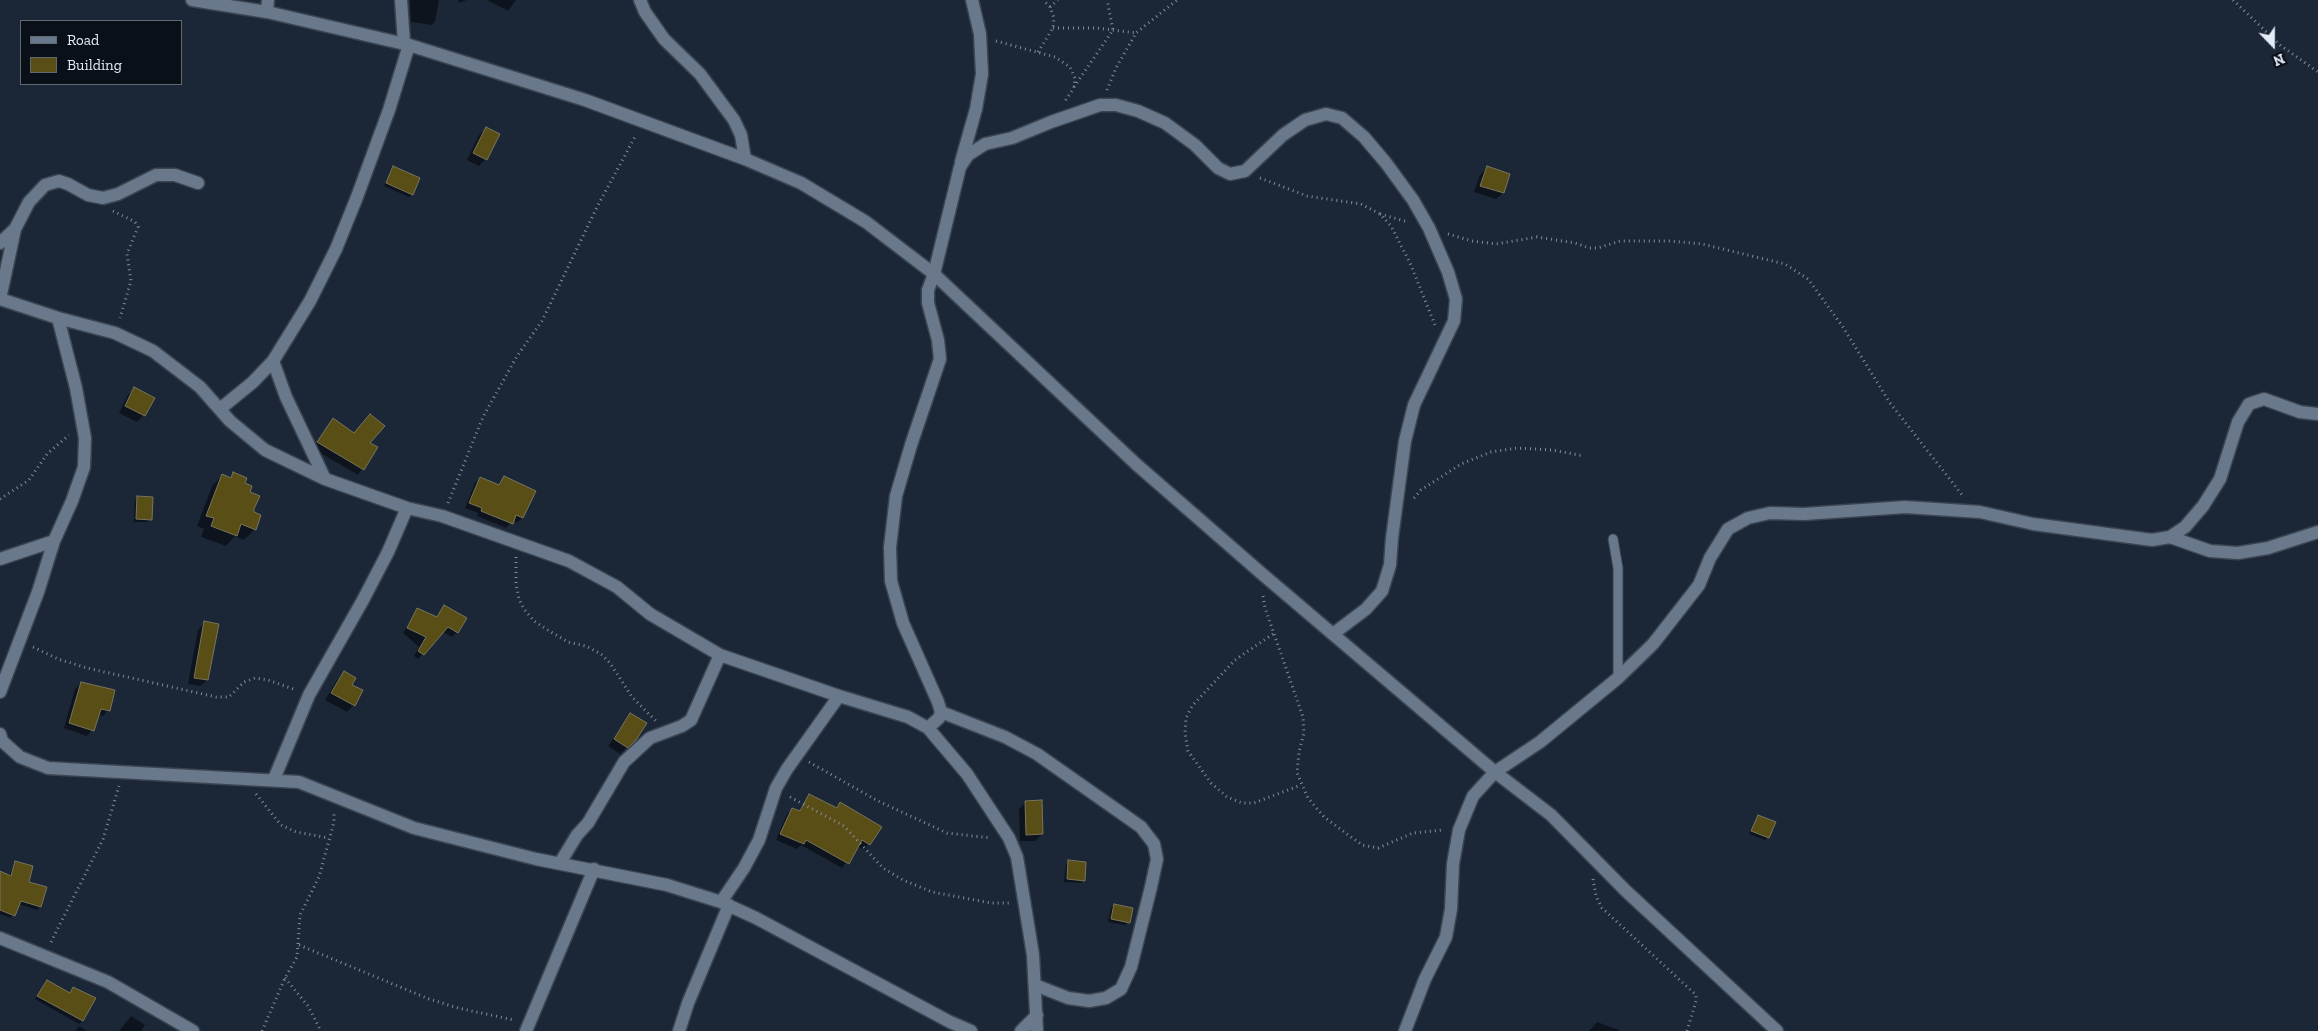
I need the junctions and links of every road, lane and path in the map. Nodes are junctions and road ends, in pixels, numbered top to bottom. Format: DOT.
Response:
graph roads {
  1 [pos="192,0"];
  2 [pos="401,0"];
  3 [pos="640,0"];
  4 [pos="972,0"];
  5 [pos="1043,0"];
  6 [pos="1058,0"];
  7 [pos="1107,0"];
  8 [pos="1177,0"];
  9 [pos="2233,0"];
  10 [pos="268,6"];
  11 [pos="1050,7"];
  12 [pos="1053,28"];
  13 [pos="1113,30"];
  14 [pos="1136,33"];
  15 [pos="980,34"];
  16 [pos="406,44"];
  17 [pos="1038,52"];
  18 [pos="2318,72"];
  19 [pos="1074,88"];
  20 [pos="1100,106"];
  21 [pos="644,122"];
  22 [pos="1051,122"];
  23 [pos="745,159"];
  24 [pos="960,167"];
  25 [pos="1245,171"];
  26 [pos="198,183"];
  27 [pos="103,198"];
  28 [pos="1380,214"];
  29 [pos="1429,228"];
  30 [pos="15,229"];
  31 [pos="0,243"];
  32 [pos="934,274"];
  33 [pos="0,299"];
  34 [pos="58,318"];
  35 [pos="115,333"];
  36 [pos="1446,343"];
  37 [pos="273,361"];
  38 [pos="220,409"];
  39 [pos="2318,414"];
  40 [pos="82,422"];
  41 [pos="1584,456"];
  42 [pos="325,479"];
  43 [pos="0,499"];
  44 [pos="1413,500"];
  45 [pos="407,508"];
  46 [pos="1980,512"];
  47 [pos="442,516"];
  48 [pos="2318,532"];
  49 [pos="2170,537"];
  50 [pos="1613,538"];
  51 [pos="54,541"];
  52 [pos="517,542"];
  53 [pos="0,559"];
  54 [pos="1261,573"];
  55 [pos="1273,634"];
  56 [pos="1333,634"];
  57 [pos="20,641"];
  58 [pos="720,655"];
  59 [pos="1618,678"];
  60 [pos="0,692"];
  61 [pos="309,695"];
  62 [pos="839,696"];
  63 [pos="941,712"];
  64 [pos="928,728"];
  65 [pos="670,731"];
  66 [pos="0,734"];
  67 [pos="796,755"];
  68 [pos="1495,772"];
  69 [pos="122,773"];
  70 [pos="243,778"];
  71 [pos="274,779"];
  72 [pos="1301,785"];
  73 [pos="776,788"];
  74 [pos="333,795"];
  75 [pos="1459,830"];
  76 [pos="329,838"];
  77 [pos="1009,838"];
  78 [pos="1597,862"];
  79 [pos="560,863"];
  80 [pos="594,869"];
  81 [pos="725,904"];
  82 [pos="1024,904"];
  83 [pos="0,938"];
  84 [pos="299,945"];
  85 [pos="44,955"];
  86 [pos="285,978"];
  87 [pos="1035,985"];
  88 [pos="1037,1014"];
  89 [pos="527,1027"];
  90 [pos="192,1031"];
  91 [pos="262,1031"];
  92 [pos="321,1031"];
  93 [pos="679,1031"];
  94 [pos="971,1031"];
  95 [pos="1021,1031"];
  96 [pos="1037,1031"];
  97 [pos="1405,1031"];
  98 [pos="1687,1031"];
  99 [pos="1778,1031"];
  1 -- 10 [label="street"];
  2 -- 16 [label="street"];
  3 -- 23 [label="street"];
  4 -- 15 [label="street"];
  5 -- 11 [label="path"];
  6 -- 11 [label="path"];
  7 -- 13 [label="path"];
  8 -- 14 [label="path"];
  9 -- 18 [label="path"];
  10 -- 16 [label="street"];
  11 -- 12 [label="path"];
  12 -- 13 [label="path"];
  12 -- 17 [label="path"];
  13 -- 14 [label="path"];
  13 -- 19 [label="path"];
  14 -- 20 [label="path"];
  15 -- 17 [label="path"];
  15 -- 24 [label="street"];
  16 -- 21 [label="street"];
  16 -- 37 [label="street"];
  17 -- 19 [label="path"];
  19 -- 22 [label="path"];
  20 -- 22 [label="street"];
  20 -- 25 [label="street"];
  21 -- 23 [label="street"];
  21 -- 47 [label="path"];
  22 -- 24 [label="street"];
  23 -- 32 [label="street"];
  24 -- 32 [label="street"];
  25 -- 28 [label="path"];
  25 -- 29 [label="street"];
  26 -- 27 [label="street"];
  27 -- 30 [label="street"];
  27 -- 35 [label="path"];
  28 -- 29 [label="path"];
  28 -- 36 [label="path"];
  29 -- 36 [label="street"];
  29 -- 46 [label="path"];
  30 -- 31 [label="street"];
  30 -- 33 [label="street"];
  32 -- 54 [label="street"];
  32 -- 63 [label="street"];
  33 -- 34 [label="street"];
  34 -- 35 [label="street"];
  34 -- 40 [label="street"];
  35 -- 38 [label="street"];
  36 -- 56 [label="street"];
  37 -- 38 [label="street"];
  37 -- 42 [label="street"];
  38 -- 42 [label="street"];
  39 -- 49 [label="street"];
  40 -- 43 [label="path"];
  40 -- 51 [label="street"];
  41 -- 44 [label="path"];
  42 -- 45 [label="street"];
  45 -- 47 [label="street"];
  45 -- 61 [label="street"];
  46 -- 49 [label="street"];
  46 -- 59 [label="street"];
  47 -- 52 [label="street"];
  48 -- 49 [label="street"];
  50 -- 59 [label="lane"];
  51 -- 53 [label="street"];
  51 -- 57 [label="street"];
  52 -- 58 [label="street"];
  52 -- 65 [label="path"];
  54 -- 55 [label="path"];
  54 -- 56 [label="street"];
  55 -- 72 [label="path"];
  55 -- 72 [label="path"];
  56 -- 68 [label="street"];
  57 -- 60 [label="street"];
  57 -- 61 [label="path"];
  58 -- 62 [label="street"];
  58 -- 65 [label="street"];
  59 -- 68 [label="street"];
  61 -- 71 [label="street"];
  62 -- 64 [label="street"];
  62 -- 67 [label="street"];
  63 -- 64 [label="street"];
  63 -- 87 [label="street"];
  64 -- 77 [label="street"];
  65 -- 79 [label="street"];
  66 -- 69 [label="street"];
  67 -- 73 [label="street"];
  67 -- 77 [label="path"];
  68 -- 75 [label="street"];
  68 -- 78 [label="street"];
  69 -- 70 [label="street"];
  69 -- 85 [label="path"];
  70 -- 71 [label="street"];
  70 -- 76 [label="path"];
  71 -- 74 [label="street"];
  72 -- 75 [label="path"];
  73 -- 81 [label="street"];
  73 -- 82 [label="path"];
  74 -- 76 [label="path"];
  74 -- 79 [label="street"];
  75 -- 97 [label="street"];
  76 -- 84 [label="path"];
  77 -- 82 [label="street"];
  78 -- 98 [label="path"];
  78 -- 99 [label="street"];
  79 -- 80 [label="street"];
  80 -- 81 [label="street"];
  80 -- 89 [label="street"];
  81 -- 93 [label="street"];
  81 -- 94 [label="street"];
  82 -- 87 [label="street"];
  83 -- 85 [label="street"];
  84 -- 86 [label="path"];
  84 -- 89 [label="path"];
  85 -- 90 [label="street"];
  86 -- 91 [label="path"];
  86 -- 92 [label="path"];
  87 -- 88 [label="street"];
  88 -- 95 [label="street"];
  88 -- 96 [label="street"];
}
